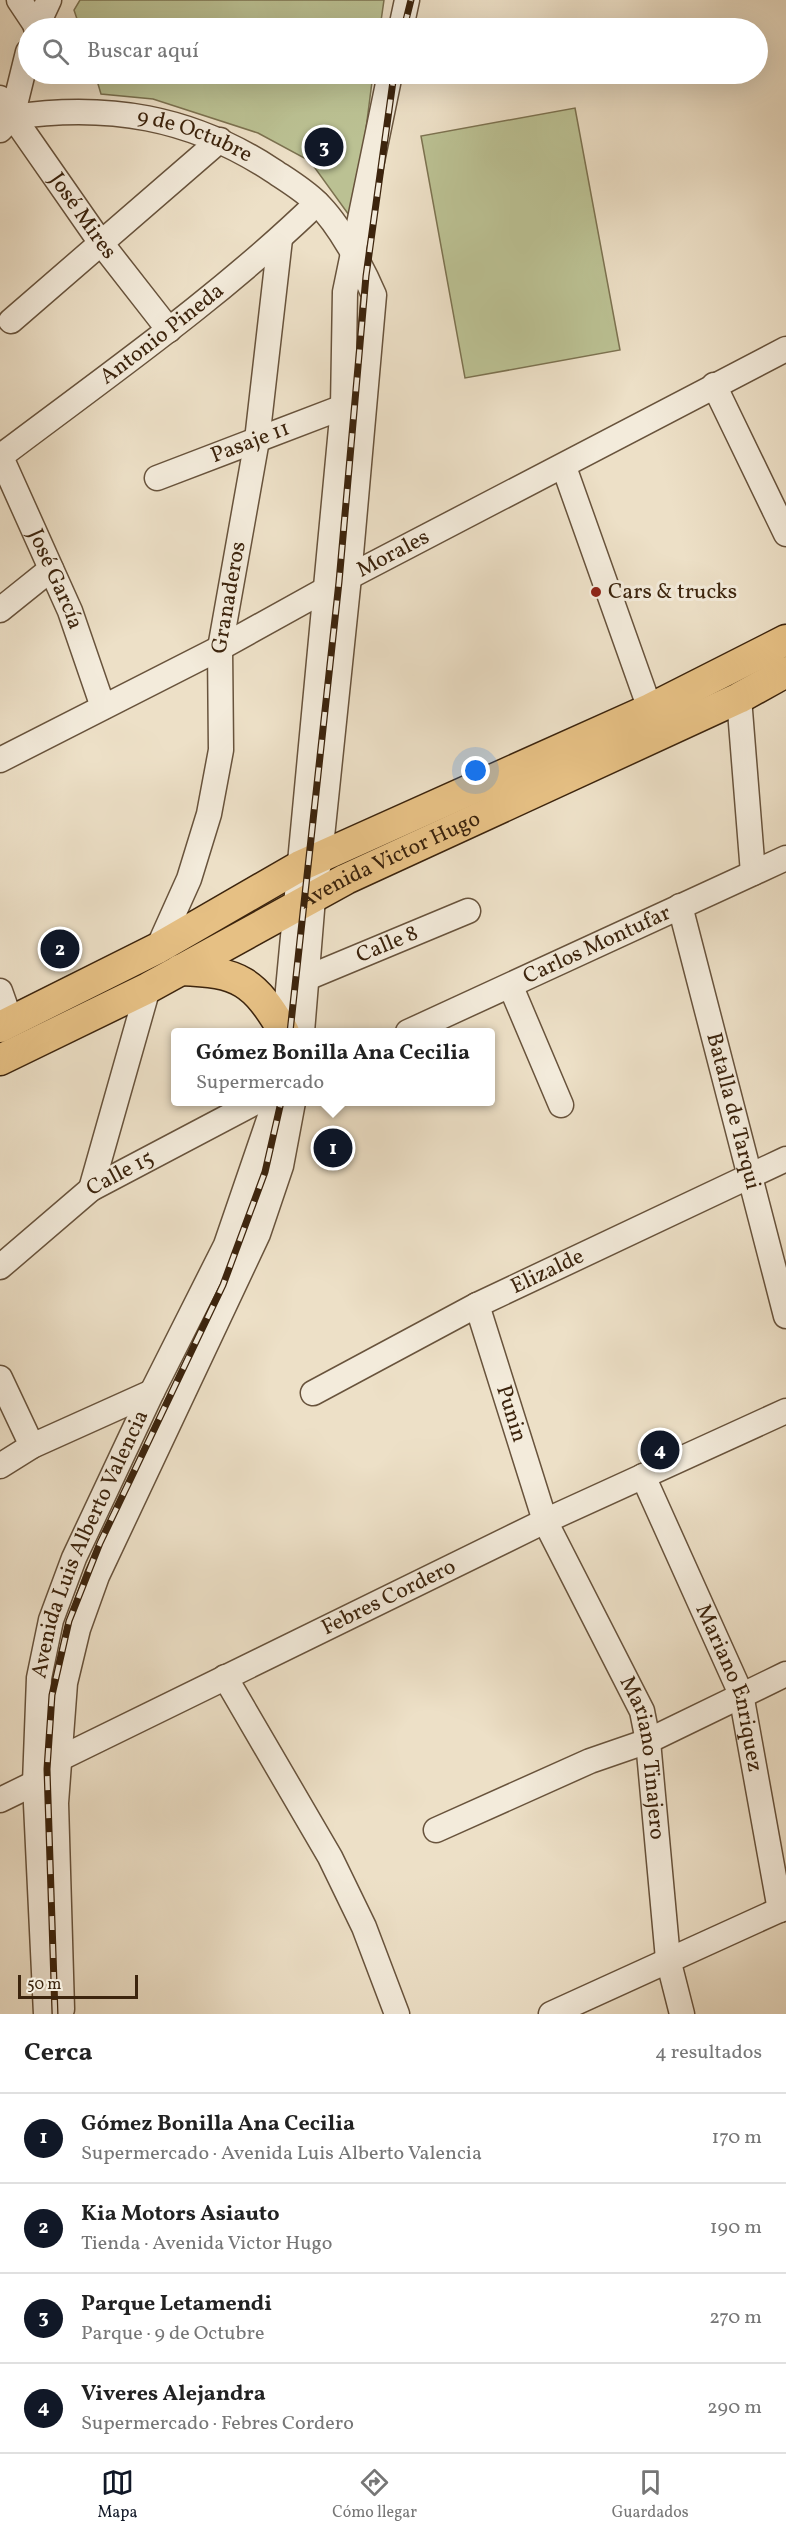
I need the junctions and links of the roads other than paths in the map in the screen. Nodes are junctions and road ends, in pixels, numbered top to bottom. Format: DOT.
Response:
graph roads {
  1 [pos="19,0"];
  2 [pos="49,0"];
  3 [pos="408,0"];
  4 [pos="30,18"];
  5 [pos="41,18"];
  6 [pos="404,18"];
  7 [pos="18,78"];
  8 [pos="388,84"];
  9 [pos="4,115"];
  10 [pos="220,140"];
  11 [pos="317,203"];
  12 [pos="280,239"];
  13 [pos="101,243"];
  14 [pos="352,255"];
  15 [pos="10,321"];
  16 [pos="169,330"];
  17 [pos="786,349"];
  18 [pos="714,385"];
  19 [pos="343,407"];
  20 [pos="256,440"];
  21 [pos="0,456"];
  22 [pos="564,467"];
  23 [pos="157,478"];
  24 [pos="786,534"];
  25 [pos="51,569"];
  26 [pos="349,577"];
  27 [pos="328,589"];
  28 [pos="0,610"];
  29 [pos="786,640"];
  30 [pos="220,648"];
  31 [pos="786,672"];
  32 [pos="739,698"];
  33 [pos="102,706"];
  34 [pos="650,709"];
  35 [pos="0,760"];
  36 [pos="786,858"];
  37 [pos="310,861"];
  38 [pos="753,873"];
  39 [pos="304,903"];
  40 [pos="680,906"];
  41 [pos="468,911"];
  42 [pos="158,948"];
  43 [pos="180,970"];
  44 [pos="307,978"];
  45 [pos="511,987"];
  46 [pos="148,988"];
  47 [pos="0,991"];
  48 [pos="6,1024"];
  49 [pos="282,1028"];
  50 [pos="285,1028"];
  51 [pos="302,1028"];
  52 [pos="417,1028"];
  53 [pos="0,1060"];
  54 [pos="561,1105"];
  55 [pos="247,1106"];
  56 [pos="273,1106"];
  57 [pos="292,1106"];
  58 [pos="786,1159"];
  59 [pos="749,1175"];
  60 [pos="91,1189"];
  61 [pos="0,1267"];
  62 [pos="477,1305"];
  63 [pos="786,1316"];
  64 [pos="0,1378"];
  65 [pos="152,1392"];
  66 [pos="313,1393"];
  67 [pos="786,1411"];
  68 [pos="32,1446"];
  69 [pos="0,1467"];
  70 [pos="643,1476"];
  71 [pos="545,1521"];
  72 [pos="786,1674"];
  73 [pos="225,1677"];
  74 [pos="741,1694"];
  75 [pos="648,1741"];
  76 [pos="59,1760"];
  77 [pos="35,1783"];
  78 [pos="0,1800"];
  79 [pos="436,1830"];
  80 [pos="783,1908"];
  81 [pos="668,1959"];
  82 [pos="46,2014"];
  83 [pos="62,2014"];
  84 [pos="397,2014"];
  85 [pos="551,2014"];
  86 [pos="682,2014"];
  1 -- 4 [label="street"];
  2 -- 5 [label="street"];
  3 -- 6 [label="street"];
  7 -- 9 [label="street"];
  8 -- 14 [label="street"];
  9 -- 10 [label="street, 9 de Octubre"];
  9 -- 13 [label="street, José Mires"];
  10 -- 11 [label="street, 9 de Octubre"];
  10 -- 13 [label="street"];
  11 -- 12 [label="street, Antonio Pineda"];
  11 -- 14 [label="street, 9 de Octubre"];
  12 -- 16 [label="street, Antonio Pineda"];
  12 -- 20 [label="street, Granaderos"];
  13 -- 15 [label="street"];
  13 -- 16 [label="street, José Mires"];
  14 -- 19 [label="street"];
  14 -- 26 [label="street"];
  16 -- 21 [label="street, Antonio Pineda"];
  17 -- 18 [label="street, Morales"];
  18 -- 22 [label="street, Morales"];
  18 -- 24 [label="street"];
  19 -- 20 [label="street, Pasaje 11"];
  19 -- 27 [label="street"];
  20 -- 23 [label="street, Pasaje 11"];
  20 -- 30 [label="street, Granaderos"];
  21 -- 25 [label="street, José García"];
  22 -- 26 [label="street, Morales"];
  22 -- 34 [label="street"];
  25 -- 28 [label="street"];
  25 -- 33 [label="street, José García"];
  26 -- 27 [label="street, Morales"];
  26 -- 37 [label="street"];
  27 -- 30 [label="street, Morales"];
  27 -- 37 [label="street"];
  29 -- 34 [label="main road, Avenida Victor Hugo"];
  30 -- 33 [label="street, Morales"];
  30 -- 42 [label="street, Granaderos"];
  31 -- 32 [label="main road, Avenida Victor Hugo"];
  32 -- 38 [label="street"];
  32 -- 39 [label="main road, Avenida Victor Hugo"];
  33 -- 35 [label="street, Morales"];
  34 -- 37 [label="main road, Avenida Victor Hugo"];
  36 -- 38 [label="street, Carlos Montufar"];
  37 -- 39 [label="street"];
  37 -- 42 [label="main road, Avenida Victor Hugo"];
  38 -- 40 [label="street, Carlos Montufar"];
  39 -- 43 [label="main road, Avenida Victor Hugo"];
  39 -- 44 [label="street"];
  39 -- 50 [label="street"];
  40 -- 45 [label="street, Carlos Montufar"];
  40 -- 59 [label="street, Batalla de Tarqui"];
  41 -- 44 [label="street, Calle 8"];
  42 -- 48 [label="main road, Avenida Victor Hugo"];
  43 -- 46 [label="main road, Avenida Victor Hugo"];
  43 -- 49 [label="main road"];
  44 -- 51 [label="street"];
  45 -- 52 [label="street, Carlos Montufar"];
  45 -- 54 [label="street"];
  46 -- 53 [label="main road, Avenida Victor Hugo"];
  46 -- 60 [label="street"];
  47 -- 48 [label="street"];
  55 -- 60 [label="street, Calle 15"];
  56 -- 65 [label="street, Avenida Luis Alberto Valencia"];
  57 -- 76 [label="street, Avenida Luis Alberto Valencia"];
  58 -- 59 [label="street, Elizalde"];
  59 -- 62 [label="street, Elizalde"];
  59 -- 63 [label="street, Batalla de Tarqui"];
  60 -- 61 [label="street, Calle 15"];
  62 -- 66 [label="street, Elizalde"];
  62 -- 71 [label="street, Punin"];
  64 -- 68 [label="street"];
  65 -- 68 [label="street"];
  65 -- 77 [label="street, Avenida Luis Alberto Valencia"];
  67 -- 70 [label="street, Febres Cordero"];
  68 -- 69 [label="street"];
  70 -- 71 [label="street, Febres Cordero"];
  70 -- 74 [label="street, Mariano Enriquez"];
  71 -- 73 [label="street, Febres Cordero"];
  71 -- 75 [label="street, Mariano Tinajero"];
  72 -- 74 [label="street"];
  73 -- 76 [label="street, Febres Cordero"];
  73 -- 84 [label="street"];
  74 -- 75 [label="street"];
  74 -- 80 [label="street, Mariano Enriquez"];
  75 -- 79 [label="street"];
  75 -- 81 [label="street, Mariano Tinajero"];
  76 -- 77 [label="street, Febres Cordero"];
  76 -- 83 [label="street, Avenida Luis Alberto Valencia"];
  77 -- 78 [label="street, Febres Cordero"];
  77 -- 82 [label="street, Avenida Luis Alberto Valencia"];
  80 -- 81 [label="street"];
  81 -- 85 [label="street"];
  81 -- 86 [label="street, Mariano Tinajero"];
}
